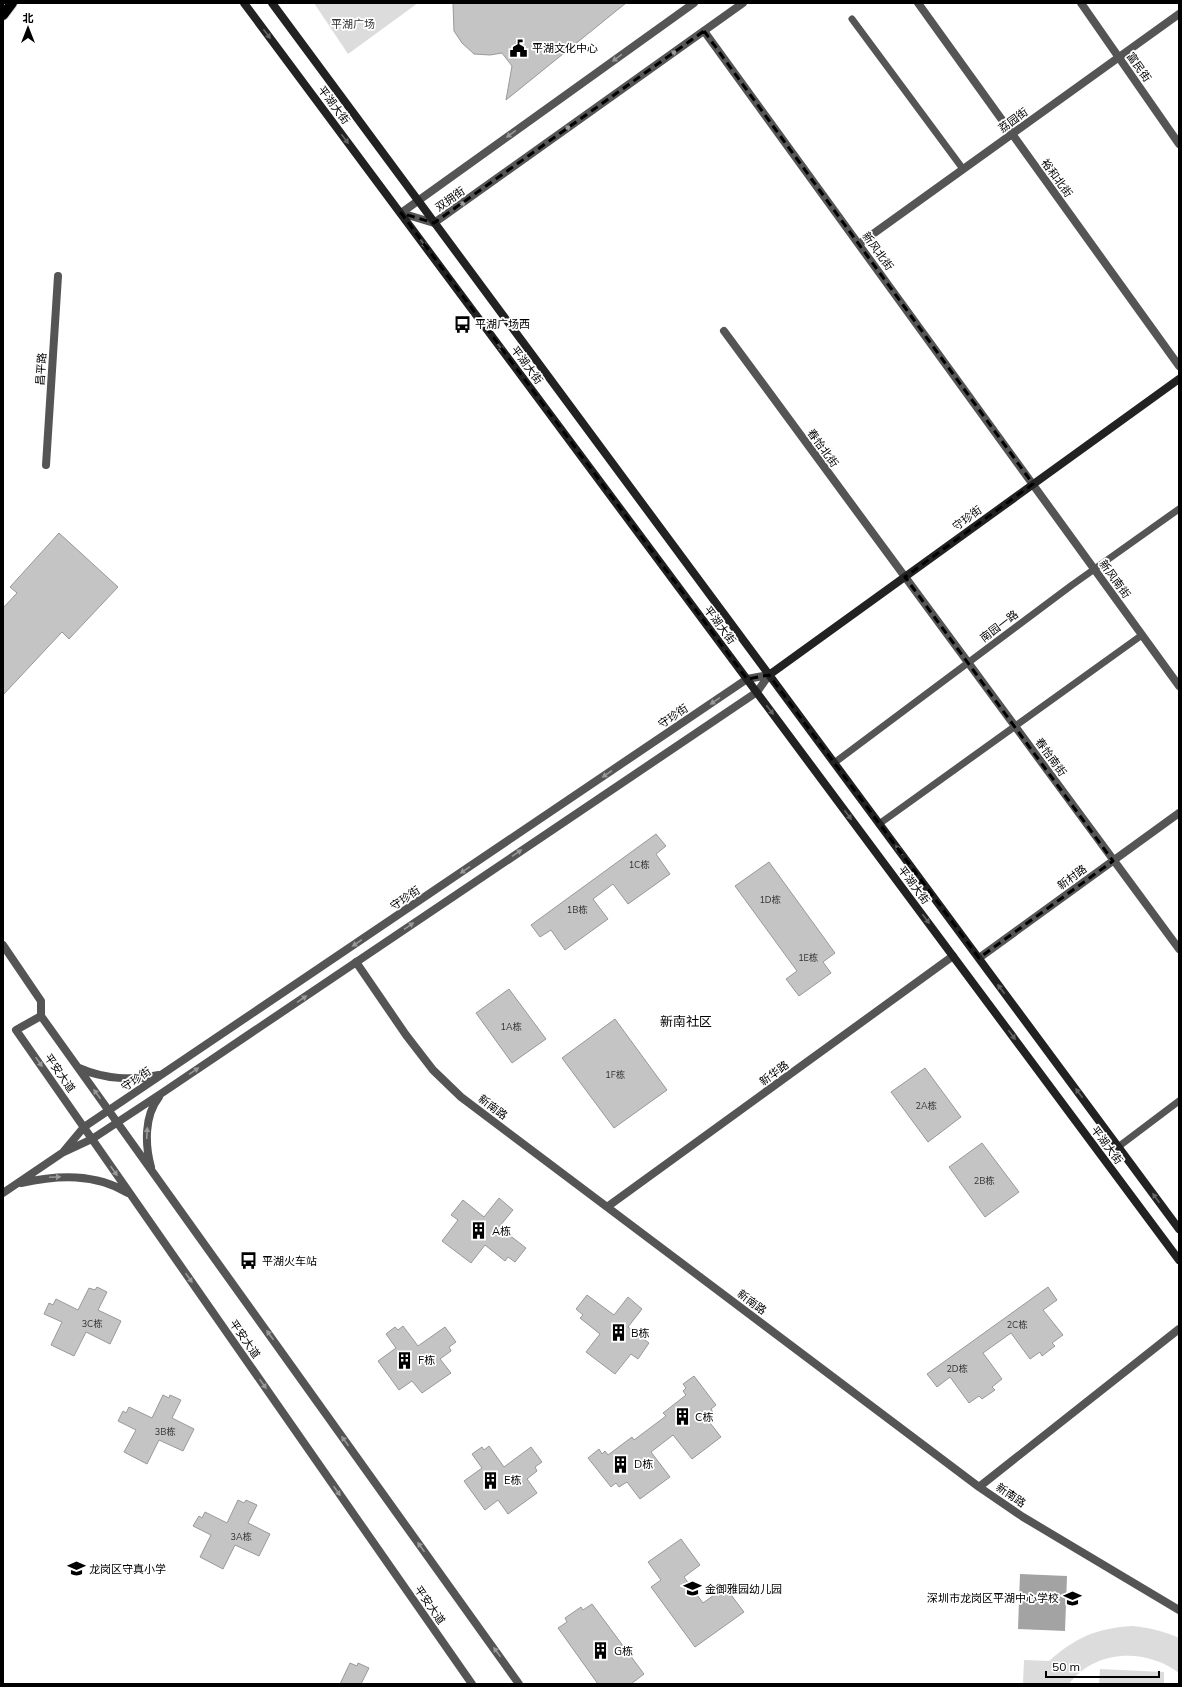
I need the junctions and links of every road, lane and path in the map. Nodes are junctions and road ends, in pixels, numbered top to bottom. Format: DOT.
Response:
graph roads {
  1 [pos="12,3"];
  2 [pos="244,3"];
  3 [pos="272,3"];
  4 [pos="694,3"];
  5 [pos="743,3"];
  6 [pos="918,3"];
  7 [pos="1081,3"];
  8 [pos="1179,14"];
  9 [pos="3,15"];
  10 [pos="852,19"];
  11 [pos="704,31"];
  12 [pos="1119,57"];
  13 [pos="1012,134"];
  14 [pos="1179,144"];
  15 [pos="963,169"];
  16 [pos="418,201"];
  17 [pos="401,213"];
  18 [pos="434,223"];
  19 [pos="859,244"];
  20 [pos="58,276"];
  21 [pos="724,331"];
  22 [pos="1179,366"];
  23 [pos="1179,379"];
  24 [pos="46,465"];
  25 [pos="1033,484"];
  26 [pos="1179,509"];
  27 [pos="1095,569"];
  28 [pos="905,577"];
  29 [pos="1142,635"];
  30 [pos="968,663"];
  31 [pos="769,675"];
  32 [pos="747,679"];
  33 [pos="1179,686"];
  34 [pos="757,692"];
  35 [pos="1015,727"];
  36 [pos="834,763"];
  37 [pos="1179,813"];
  38 [pos="879,824"];
  39 [pos="1113,860"];
  40 [pos="3,945"];
  41 [pos="1179,950"];
  42 [pos="953,956"];
  43 [pos="979,958"];
  44 [pos="356,962"];
  45 [pos="41,1016"];
  46 [pos="78,1068"];
  47 [pos="164,1074"];
  48 [pos="162,1093"];
  49 [pos="1179,1101"];
  50 [pos="109,1111"];
  51 [pos="117,1122"];
  52 [pos="84,1127"];
  53 [pos="92,1139"];
  54 [pos="1118,1147"];
  55 [pos="62,1153"];
  56 [pos="152,1171"];
  57 [pos="17,1184"];
  58 [pos="3,1193"];
  59 [pos="131,1195"];
  60 [pos="607,1207"];
  61 [pos="1179,1229"];
  62 [pos="1179,1260"];
  63 [pos="1179,1329"];
  64 [pos="979,1487"];
  65 [pos="1179,1610"];
  66 [pos="472,1684"];
  67 [pos="519,1684"];
  1 -- 9 [label="main road"];
  2 -- 17 [label="main road, 平湖大街, one-way"];
  3 -- 16 [label="main road, 平湖大街"];
  4 -- 16 [label="street, 双拥街, one-way"];
  5 -- 11 [label="street, 双拥街"];
  6 -- 13 [label="street, 裕和北街"];
  7 -- 12 [label="street, 富民街"];
  8 -- 12 [label="street, 荔园街"];
  10 -- 15 [label="lane"];
  18 -- 11 [label="street, 双拥街, one-way"];
  11 -- 19 [label="street, 新风北街"];
  12 -- 13 [label="street, 荔园街"];
  12 -- 14 [label="street, 富民街"];
  13 -- 15 [label="street, 荔园街"];
  13 -- 22 [label="street, 裕和北街"];
  15 -- 19 [label="street, 荔园街"];
  16 -- 17 [label="street, 双拥街"];
  16 -- 18 [label="main road, 平湖大街"];
  17 -- 18 [label="street, 双拥街"];
  17 -- 32 [label="main road, 平湖大街, one-way"];
  18 -- 31 [label="main road, 平湖大街"];
  19 -- 25 [label="street, 新风北街"];
  20 -- 24 [label="street, 昌平路"];
  21 -- 28 [label="street, 春怡北街"];
  23 -- 25 [label="main road, 守珍街"];
  25 -- 27 [label="street, 新风南街"];
  25 -- 28 [label="main road, 守珍街"];
  26 -- 27 [label="lane, 南园一路"];
  27 -- 29 [label="street, 新风南街"];
  27 -- 30 [label="lane, 南园一路"];
  28 -- 30 [label="street, 春怡南街"];
  28 -- 31 [label="main road, 守珍街"];
  29 -- 33 [label="street, 新风南街"];
  29 -- 35 [label="lane"];
  30 -- 35 [label="street, 春怡南街"];
  30 -- 36 [label="lane, 南园一路"];
  31 -- 32 [label="street, 守珍街"];
  31 -- 34 [label="street, 守珍街"];
  31 -- 36 [label="main road, 平湖大街"];
  32 -- 34 [label="main road, 平湖大街"];
  32 -- 47 [label="street, 守珍街, one-way"];
  34 -- 42 [label="main road, 平湖大街, one-way"];
  44 -- 34 [label="street, 守珍街, one-way"];
  35 -- 38 [label="lane"];
  35 -- 39 [label="street, 春怡南街"];
  36 -- 38 [label="main road, 平湖大街"];
  37 -- 39 [label="street, 新村路"];
  43 -- 38 [label="main road, 平湖大街, one-way"];
  39 -- 41 [label="street, 春怡南街"];
  39 -- 43 [label="street, 新村路"];
  40 -- 45 [label="street, 平安大道"];
  42 -- 60 [label="street, 新华路"];
  42 -- 62 [label="main road, 平湖大街, one-way"];
  54 -- 43 [label="main road, 平湖大街, one-way"];
  48 -- 44 [label="street, 守珍街, one-way"];
  44 -- 60 [label="street, 新南路"];
  45 -- 46 [label="street, 平安大道"];
  45 -- 52 [label="street, 平安大道, one-way"];
  46 -- 47 [label="street"];
  50 -- 46 [label="street, 平安大道, one-way"];
  47 -- 50 [label="street, 守珍街"];
  48 -- 51 [label="street, 守珍街"];
  56 -- 48 [label="street, one-way"];
  49 -- 54 [label="lane"];
  50 -- 51 [label="street, 平安大道"];
  50 -- 52 [label="street, 守珍街"];
  51 -- 53 [label="street, 守珍街"];
  51 -- 56 [label="street, 平安大道"];
  52 -- 53 [label="street, 平安大道"];
  52 -- 55 [label="street, 守珍街"];
  53 -- 55 [label="street, 守珍街"];
  53 -- 59 [label="street, 平安大道, one-way"];
  61 -- 54 [label="main road, 平湖大街, one-way"];
  55 -- 57 [label="street, 守珍街"];
  67 -- 56 [label="street, 平安大道, one-way"];
  57 -- 58 [label="street, 守珍街"];
  57 -- 59 [label="street, one-way"];
  59 -- 66 [label="street, 平安大道, one-way"];
  60 -- 64 [label="street, 新南路"];
  63 -- 64 [label="street"];
  64 -- 65 [label="street, 新南路"];
}
